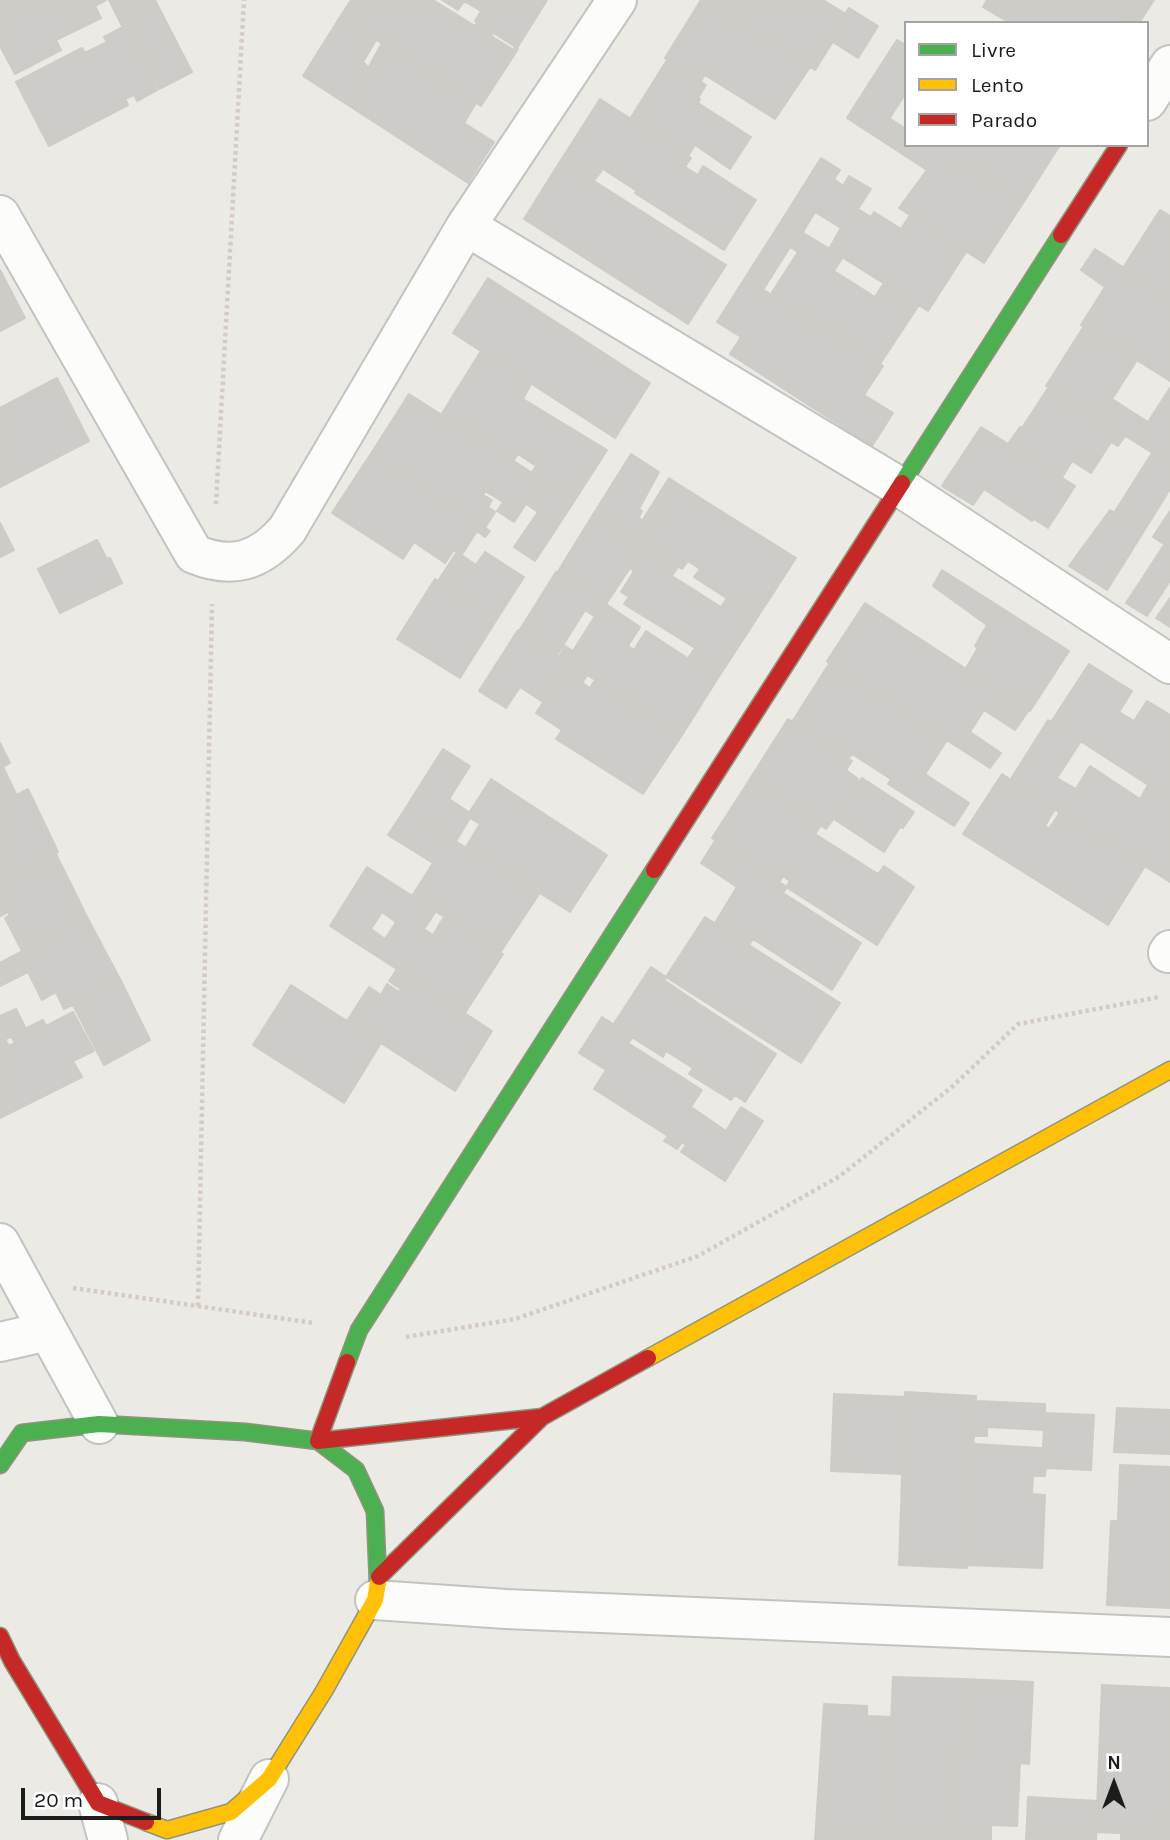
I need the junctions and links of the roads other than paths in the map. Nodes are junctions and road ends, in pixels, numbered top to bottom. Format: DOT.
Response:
graph roads {
  1 [pos="617,0"];
  2 [pos="1170,65"];
  3 [pos="1149,98"];
  4 [pos="1118,147"];
  5 [pos="0,215"];
  6 [pos="466,226"];
  7 [pos="900,487"];
  8 [pos="1170,664"];
  9 [pos="1170,1070"];
  10 [pos="0,1243"];
  11 [pos="48,1331"];
  12 [pos="0,1342"];
  13 [pos="542,1417"];
  14 [pos="99,1424"];
  15 [pos="318,1441"];
  16 [pos="0,1465"];
  17 [pos="377,1589"];
  18 [pos="0,1636"];
  19 [pos="1170,1637"];
  20 [pos="269,1779"];
  21 [pos="97,1803"];
  22 [pos="108,1840"];
  23 [pos="238,1840"];
  1 -- 6 [label="street"];
  2 -- 3 [label="street"];
  4 -- 7 [label="street"];
  5 -- 6 [label="street"];
  6 -- 7 [label="street"];
  7 -- 8 [label="street"];
  7 -- 15 [label="street"];
  9 -- 13 [label="street"];
  10 -- 11 [label="street"];
  11 -- 12 [label="street"];
  11 -- 14 [label="street"];
  13 -- 15 [label="street"];
  13 -- 17 [label="street"];
  14 -- 15 [label="street"];
  14 -- 16 [label="street"];
  15 -- 17 [label="street"];
  17 -- 19 [label="street"];
  17 -- 20 [label="street"];
  18 -- 21 [label="street"];
  20 -- 21 [label="street"];
  20 -- 23 [label="street"];
  21 -- 22 [label="street"];
}
